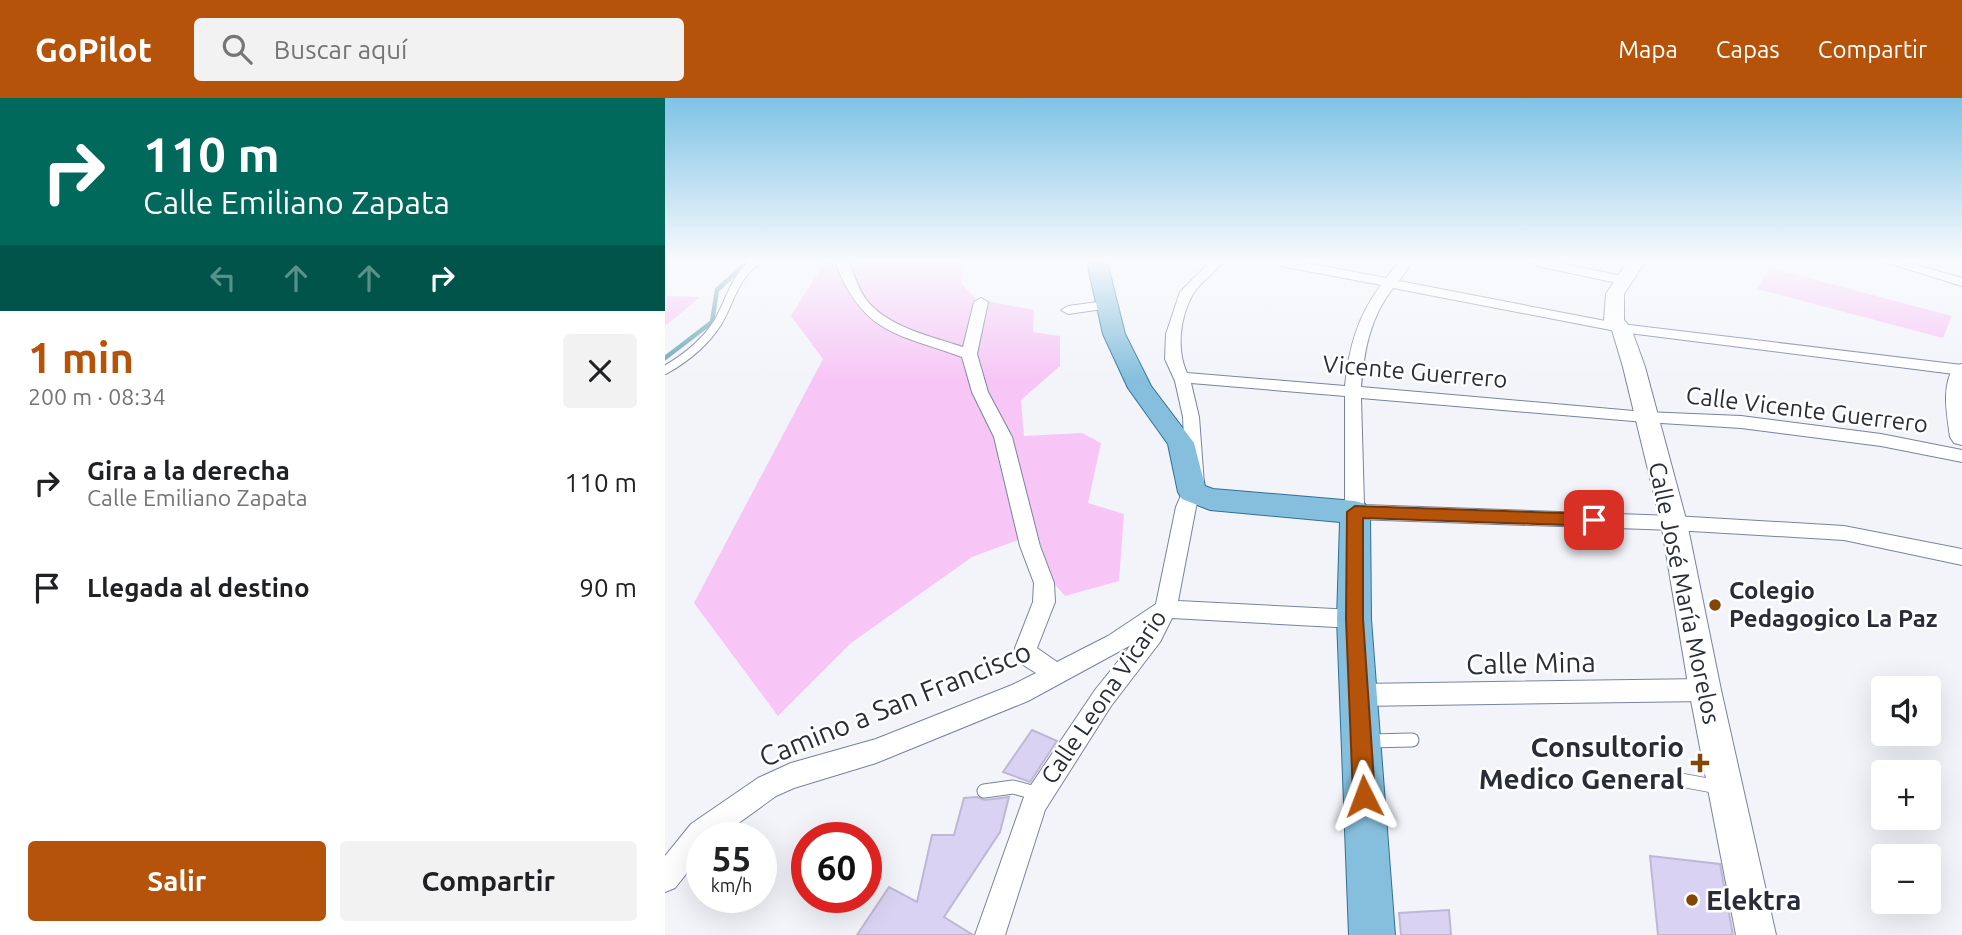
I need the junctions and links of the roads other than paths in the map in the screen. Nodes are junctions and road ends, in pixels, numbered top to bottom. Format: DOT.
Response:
graph roads {
  1 [pos="726,301"];
  2 [pos="863,301"];
  3 [pos="1184,301"];
  4 [pos="1378,301"];
  5 [pos="1479,301"];
  6 [pos="1613,301"];
  7 [pos="981,302"];
  8 [pos="1105,304"];
  9 [pos="1068,310"];
  10 [pos="1621,328"];
  11 [pos="969,354"];
  12 [pos="665,370"];
  13 [pos="1962,371"];
  14 [pos="1180,377"];
  15 [pos="1354,390"];
  16 [pos="1645,417"];
  17 [pos="1962,437"];
  18 [pos="1962,456"];
  19 [pos="1192,492"];
  20 [pos="1355,512"];
  21 [pos="1674,523"];
  22 [pos="1962,557"];
  23 [pos="1166,609"];
  24 [pos="1355,619"];
  25 [pos="1058,674"];
  26 [pos="1705,690"];
  27 [pos="1358,695"];
  28 [pos="1412,740"];
  29 [pos="1361,741"];
  30 [pos="1681,780"];
  31 [pos="1725,788"];
  32 [pos="984,791"];
  33 [pos="1039,794"];
  34 [pos="665,878"];
  35 [pos="990,935"];
  36 [pos="1372,935"];
  37 [pos="1756,935"];
  1 -- 12 [label="lane"];
  2 -- 11 [label="street"];
  3 -- 14 [label="street, Calle Leona Vicario"];
  4 -- 15 [label="street"];
  5 -- 10 [label="street"];
  6 -- 10 [label="main road, Calle José María Morelos"];
  7 -- 11 [label="street"];
  8 -- 9 [label="street"];
  8 -- 19 [label="main road"];
  10 -- 13 [label="street"];
  10 -- 16 [label="main road, Calle José María Morelos"];
  11 -- 25 [label="street"];
  13 -- 17 [label="main road"];
  14 -- 15 [label="street, Vicente Guerrero"];
  14 -- 19 [label="street, Calle Leona Vicario"];
  15 -- 16 [label="street, Vicente Guerrero"];
  15 -- 20 [label="street"];
  16 -- 18 [label="street, Calle Vicente Guerrero"];
  16 -- 21 [label="main road, Calle José María Morelos"];
  19 -- 20 [label="main road"];
  19 -- 23 [label="street, Calle Leona Vicario"];
  20 -- 21 [label="street"];
  20 -- 24 [label="main road"];
  21 -- 22 [label="street"];
  21 -- 26 [label="main road, Calle José María Morelos"];
  23 -- 24 [label="street"];
  23 -- 25 [label="street, Camino a San Francisco"];
  23 -- 33 [label="street, Calle Leona Vicario"];
  24 -- 27 [label="main road"];
  25 -- 34 [label="street, Camino a San Francisco"];
  26 -- 27 [label="street, Calle Mina"];
  26 -- 31 [label="main road, Calle José María Morelos"];
  27 -- 29 [label="main road"];
  28 -- 29 [label="lane"];
  29 -- 36 [label="main road"];
  30 -- 31 [label="lane"];
  31 -- 37 [label="main road, Calle José María Morelos"];
  32 -- 33 [label="lane"];
  33 -- 35 [label="street, Calle Leona Vicario"];
}
